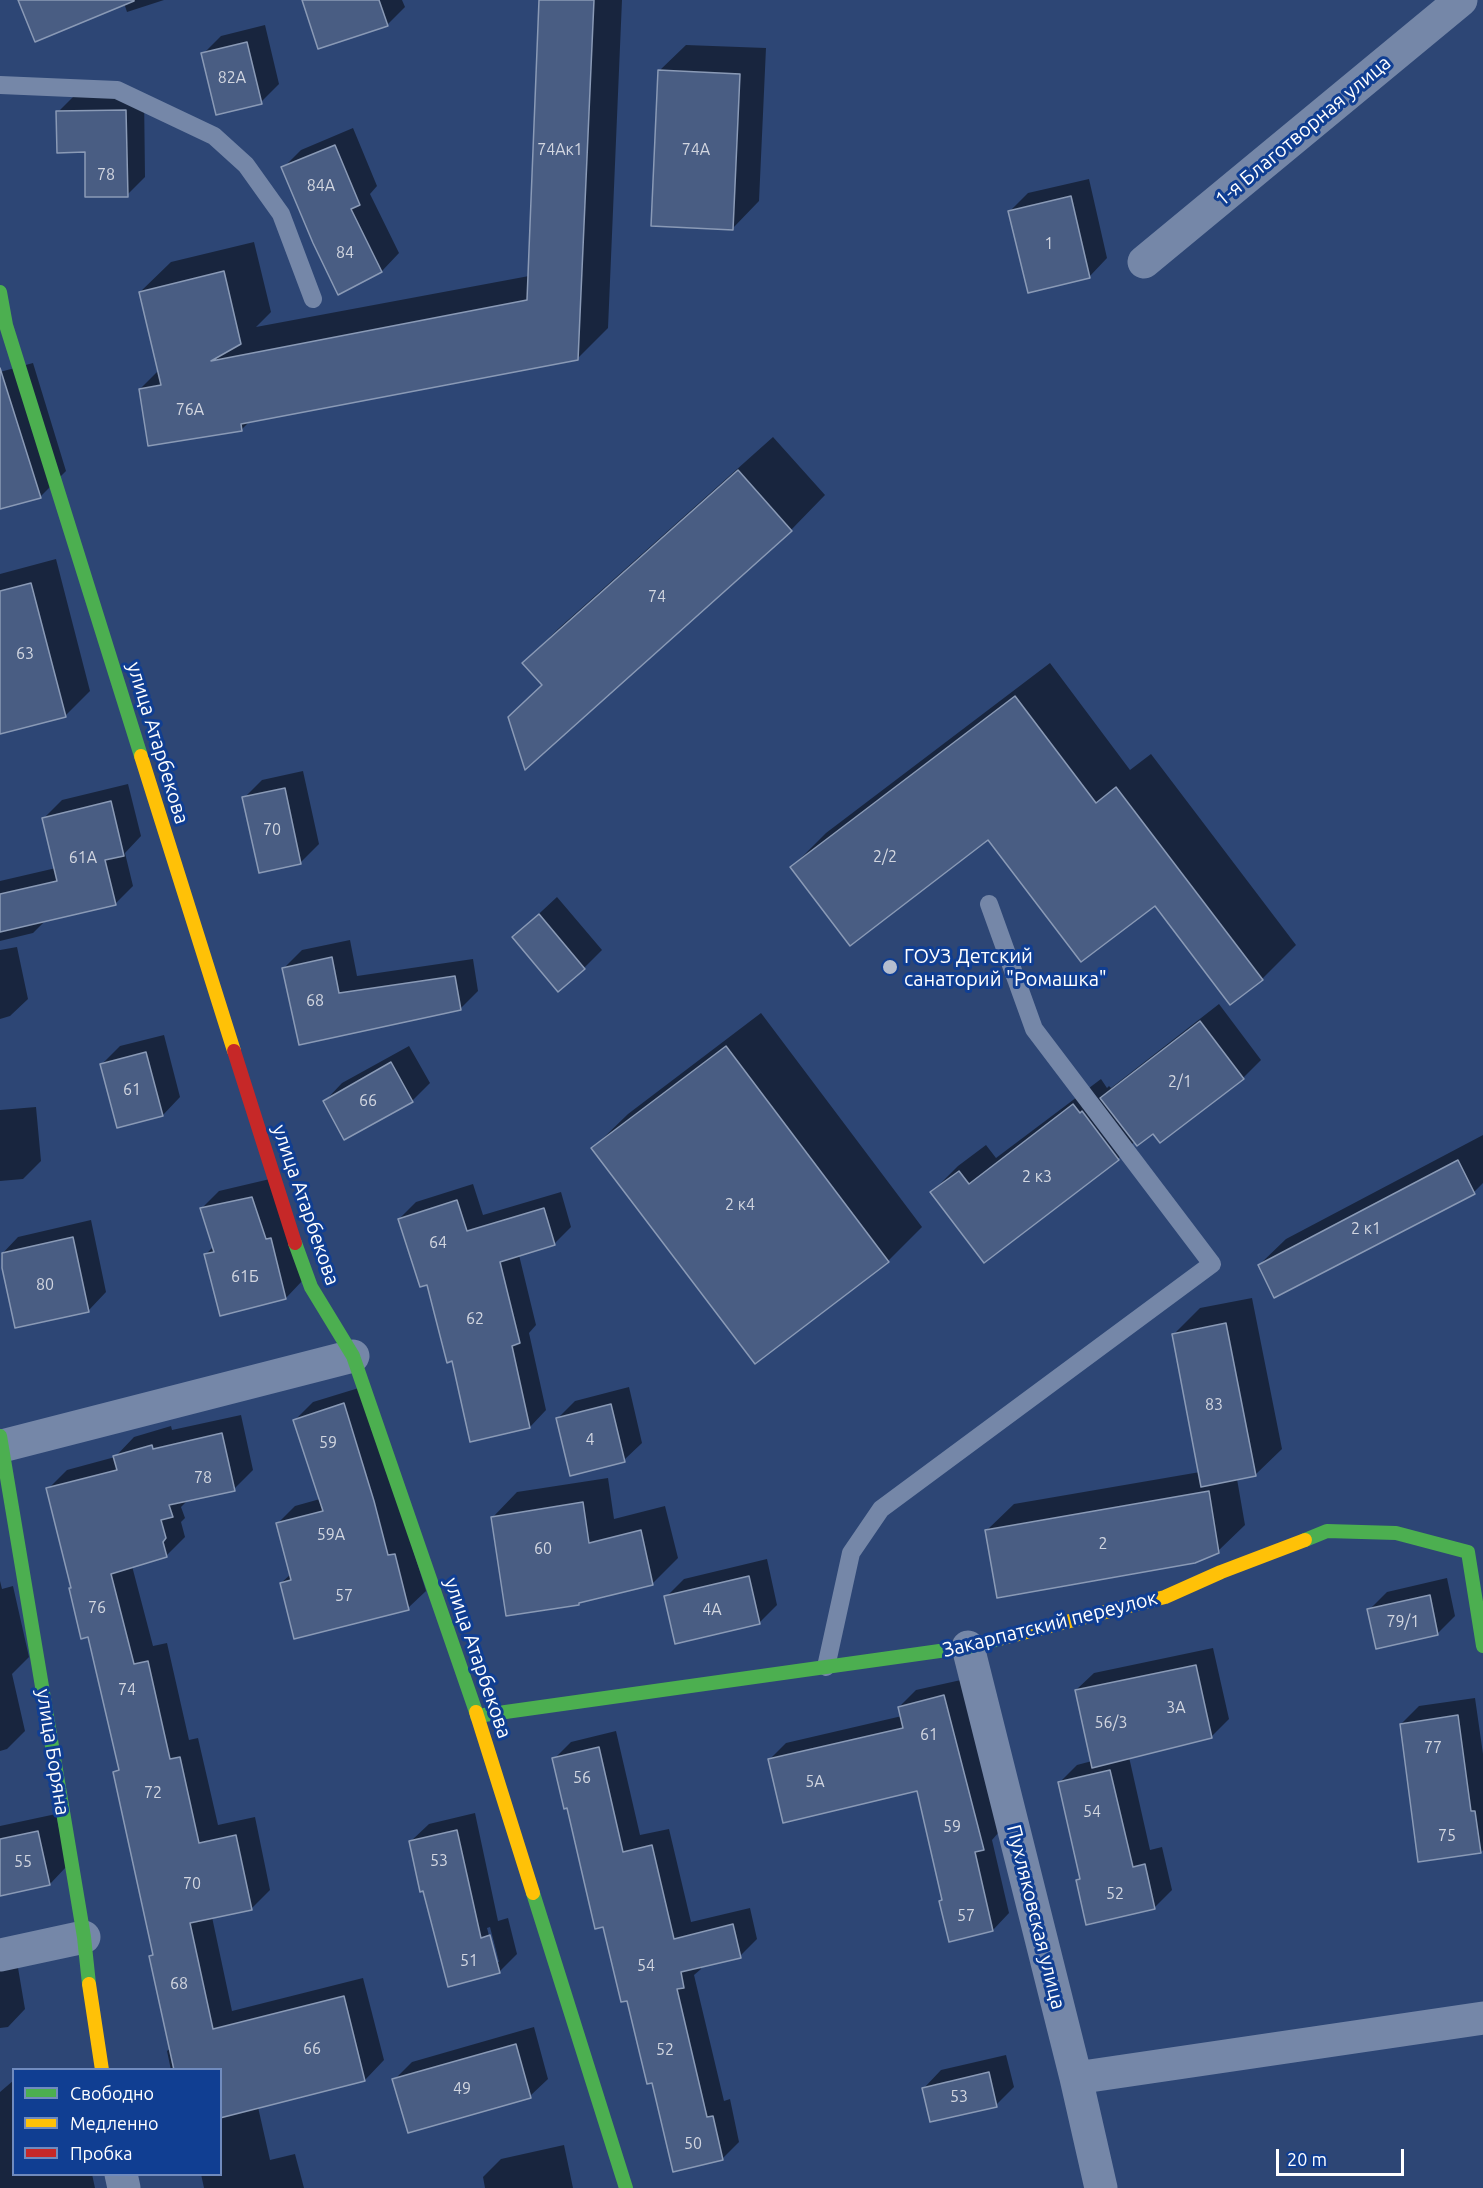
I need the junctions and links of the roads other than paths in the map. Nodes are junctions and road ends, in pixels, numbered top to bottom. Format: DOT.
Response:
graph roads {
  1 [pos="1461,0"];
  2 [pos="0,85"];
  3 [pos="1144,262"];
  4 [pos="0,292"];
  5 [pos="313,299"];
  6 [pos="989,904"];
  7 [pos="353,1356"];
  8 [pos="1,1441"];
  9 [pos="1483,1646"];
  10 [pos="968,1647"];
  11 [pos="826,1667"];
  12 [pos="477,1716"];
  13 [pos="84,1937"];
  14 [pos="0,1955"];
  15 [pos="1483,2018"];
  16 [pos="102,2068"];
  17 [pos="1076,2078"];
  18 [pos="626,2188"];
  19 [pos="1101,2188"];
  1 -- 3 [label="street, 1-я Благотворная улица"];
  2 -- 5 [label="lane"];
  4 -- 7 [label="street, улица Атарбекова"];
  6 -- 11 [label="lane"];
  7 -- 8 [label="street"];
  7 -- 12 [label="street, улица Атарбекова"];
  8 -- 13 [label="street, улица Боряна"];
  9 -- 10 [label="street, Закарпатский переулок"];
  10 -- 11 [label="street, Закарпатский переулок"];
  10 -- 17 [label="street, Пухляковская улица"];
  11 -- 12 [label="street, Закарпатский переулок"];
  12 -- 18 [label="street, улица Атарбекова"];
  13 -- 14 [label="street"];
  13 -- 16 [label="street, улица Боряна"];
  15 -- 17 [label="street"];
  17 -- 19 [label="street, Пухляковская улица"];
}
